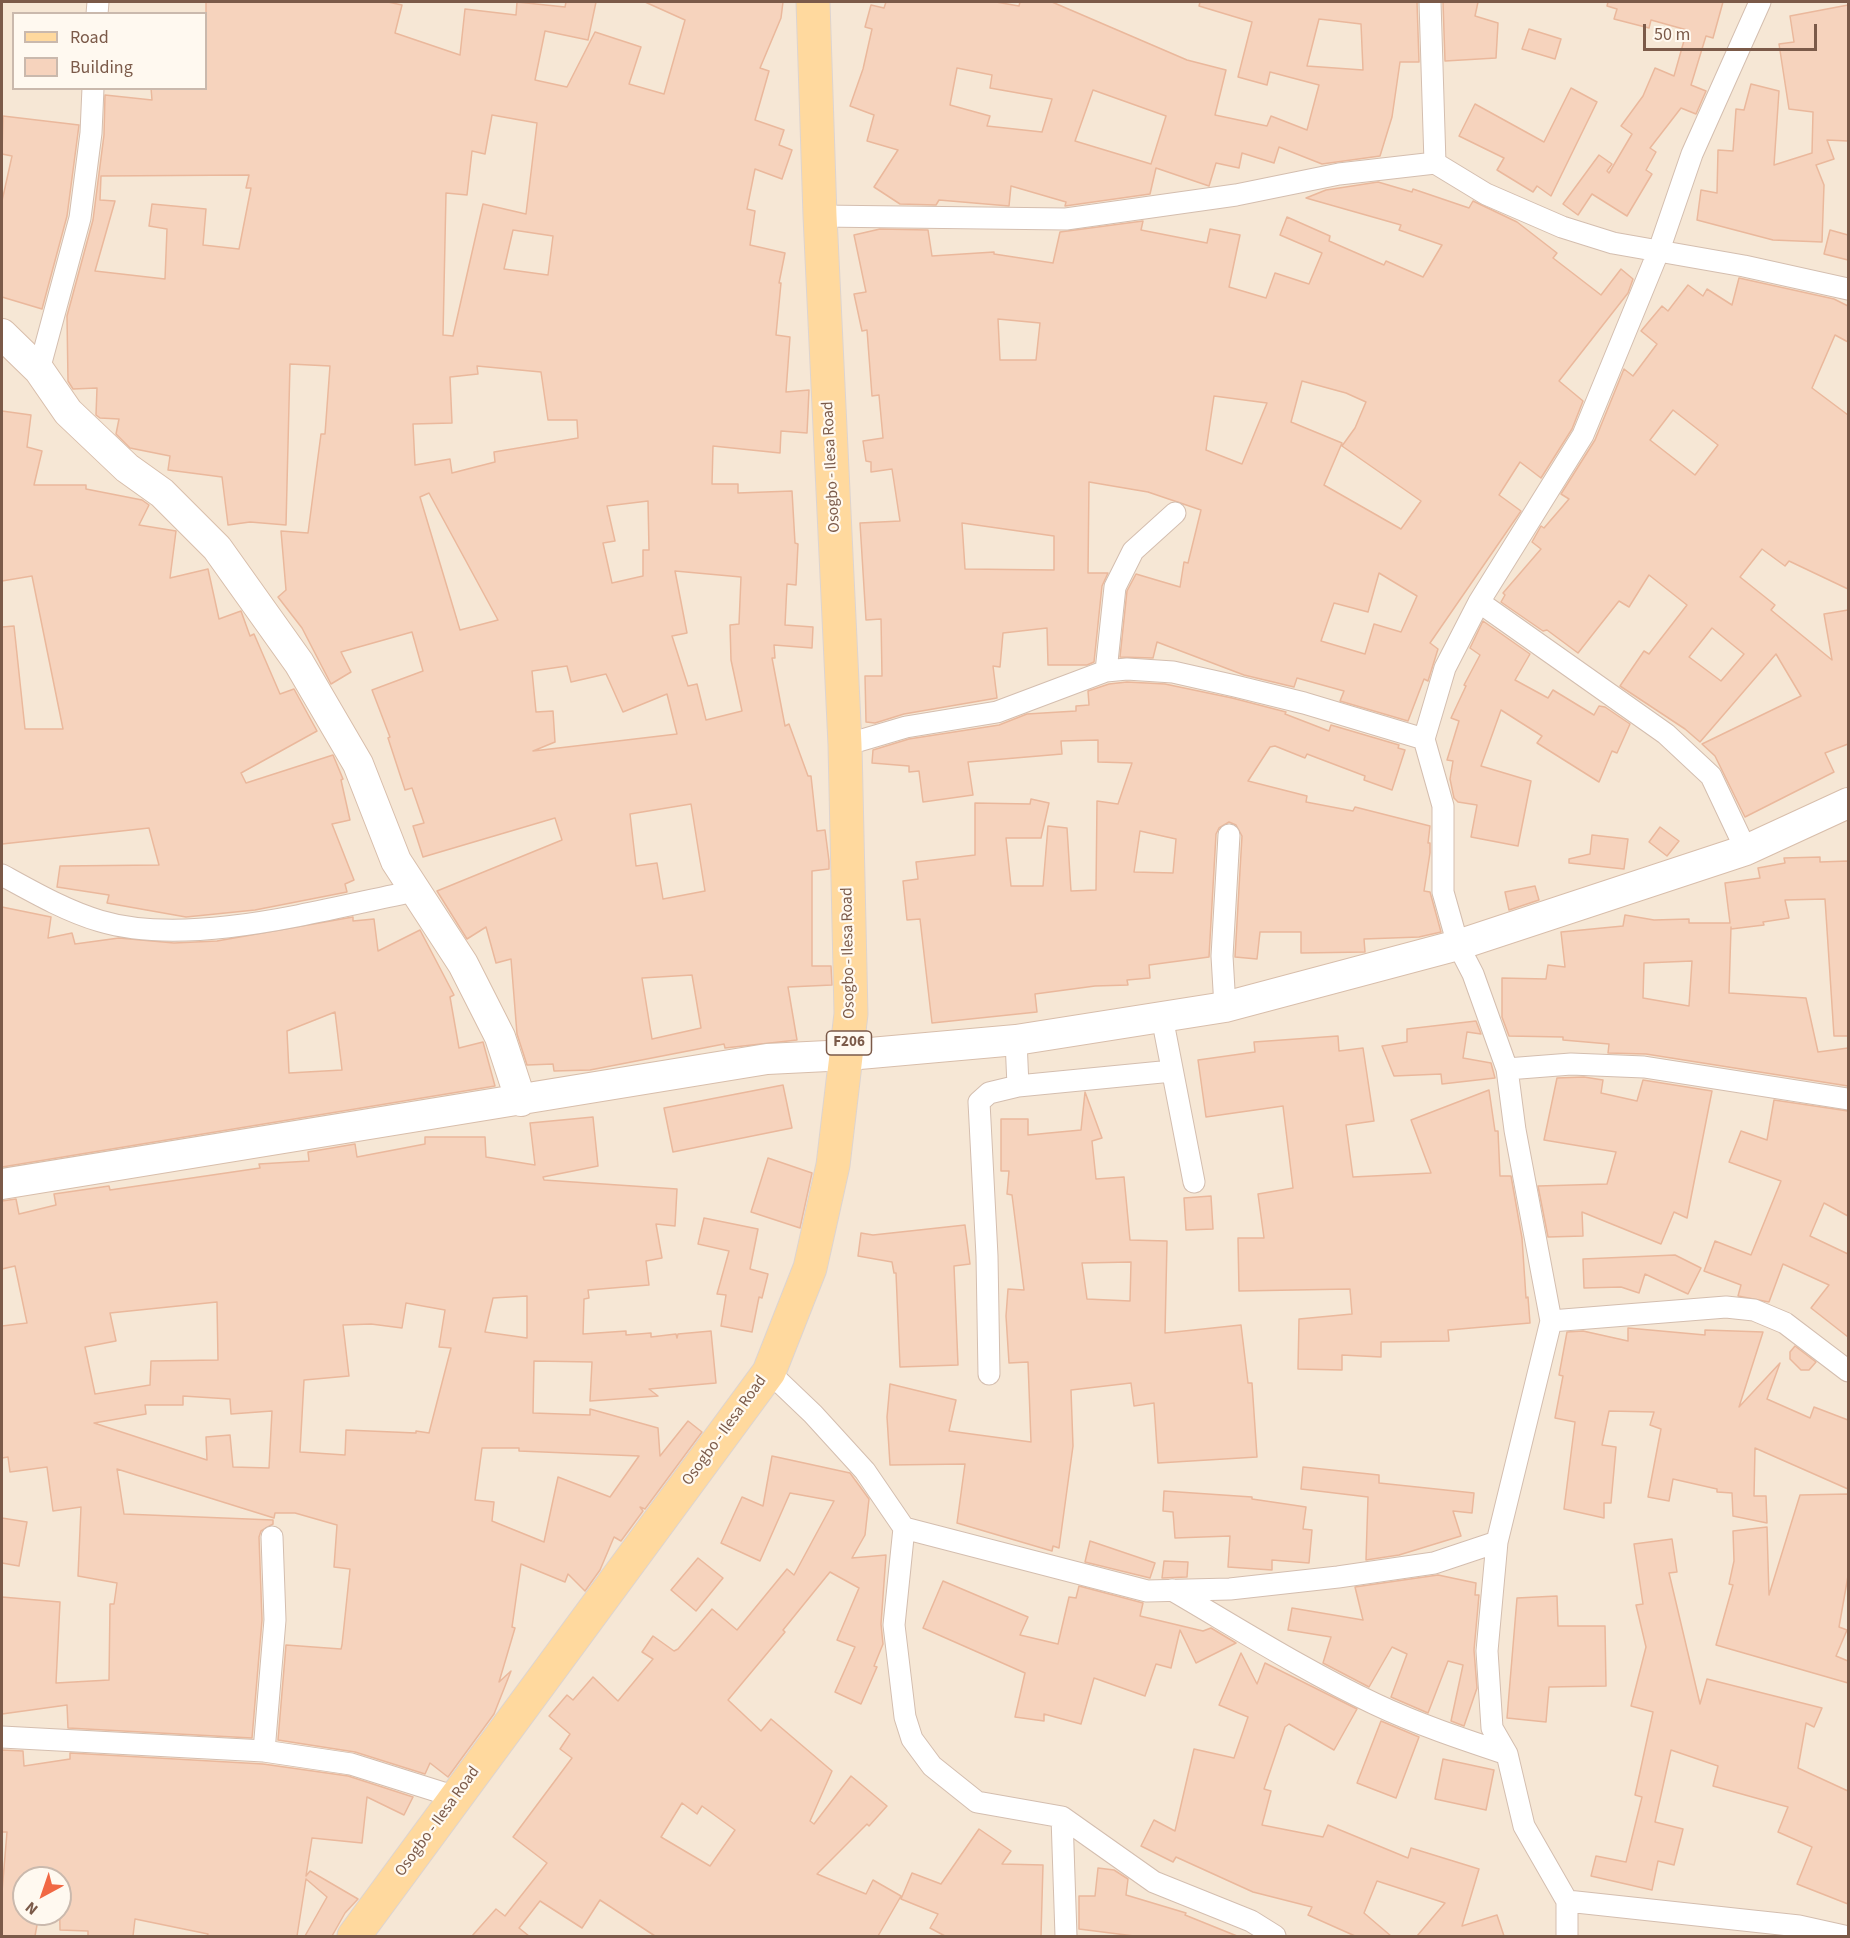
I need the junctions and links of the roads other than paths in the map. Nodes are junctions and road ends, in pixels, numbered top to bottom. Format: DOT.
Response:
graph roads {
  1 [pos="813,2"];
  2 [pos="1430,2"];
  3 [pos="1760,2"];
  4 [pos="93,90"];
  5 [pos="1435,164"];
  6 [pos="820,216"];
  7 [pos="1659,250"];
  8 [pos="1848,289"];
  9 [pos="2,334"];
  10 [pos="39,369"];
  11 [pos="1175,513"];
  12 [pos="1479,602"];
  13 [pos="1106,671"];
  14 [pos="1424,739"];
  15 [pos="845,745"];
  16 [pos="1848,804"];
  17 [pos="1229,835"];
  18 [pos="1746,850"];
  19 [pos="2,875"];
  20 [pos="415,891"];
  21 [pos="1458,945"];
  22 [pos="1225,1007"];
  23 [pos="1162,1017"];
  24 [pos="1016,1040"];
  25 [pos="848,1055"];
  26 [pos="1507,1069"];
  27 [pos="1172,1071"];
  28 [pos="1018,1086"];
  29 [pos="1848,1099"];
  30 [pos="521,1101"];
  31 [pos="1194,1182"];
  32 [pos="2,1184"];
  33 [pos="1551,1321"];
  34 [pos="1848,1371"];
  35 [pos="769,1372"];
  36 [pos="989,1374"];
  37 [pos="904,1528"];
  38 [pos="272,1537"];
  39 [pos="1497,1542"];
  40 [pos="1172,1590"];
  41 [pos="2,1737"];
  42 [pos="264,1751"];
  43 [pos="1507,1754"];
  44 [pos="456,1797"];
  45 [pos="1062,1817"];
  46 [pos="1567,1901"];
  47 [pos="354,1936"];
  48 [pos="1066,1936"];
  49 [pos="1275,1936"];
  50 [pos="1567,1936"];
  51 [pos="1844,1936"];
  1 -- 6 [label="main road, Osogbo - Ilesa Road / F206"];
  2 -- 5 [label="street"];
  3 -- 7 [label="street"];
  4 -- 10 [label="street"];
  5 -- 6 [label="street"];
  5 -- 7 [label="street"];
  6 -- 15 [label="main road, Osogbo - Ilesa Road / F206"];
  7 -- 8 [label="street"];
  7 -- 12 [label="street"];
  9 -- 10 [label="main road"];
  10 -- 20 [label="main road"];
  11 -- 13 [label="street"];
  12 -- 14 [label="street"];
  12 -- 18 [label="street"];
  13 -- 14 [label="street"];
  13 -- 15 [label="street"];
  14 -- 21 [label="street"];
  15 -- 25 [label="main road, Osogbo - Ilesa Road / F206"];
  16 -- 18 [label="main road"];
  17 -- 22 [label="street"];
  18 -- 21 [label="main road"];
  19 -- 20 [label="street"];
  20 -- 30 [label="main road"];
  21 -- 22 [label="main road"];
  21 -- 26 [label="street"];
  22 -- 23 [label="main road"];
  23 -- 24 [label="main road"];
  23 -- 27 [label="street"];
  24 -- 25 [label="main road"];
  24 -- 28 [label="street"];
  25 -- 30 [label="main road"];
  25 -- 35 [label="main road, Osogbo - Ilesa Road / F206"];
  26 -- 29 [label="street"];
  26 -- 33 [label="street"];
  27 -- 28 [label="street"];
  27 -- 31 [label="street"];
  28 -- 36 [label="street"];
  30 -- 32 [label="main road"];
  33 -- 34 [label="street"];
  33 -- 39 [label="street"];
  35 -- 37 [label="street"];
  35 -- 44 [label="main road, Osogbo - Ilesa Road / F206"];
  37 -- 40 [label="street"];
  37 -- 45 [label="street"];
  38 -- 42 [label="street"];
  39 -- 40 [label="street"];
  39 -- 43 [label="street"];
  40 -- 43 [label="street"];
  41 -- 42 [label="street"];
  42 -- 44 [label="street"];
  43 -- 46 [label="street"];
  44 -- 47 [label="main road, Osogbo - Ilesa Road / F206"];
  45 -- 48 [label="street"];
  45 -- 49 [label="street"];
  46 -- 50 [label="street"];
  46 -- 51 [label="street"];
}
